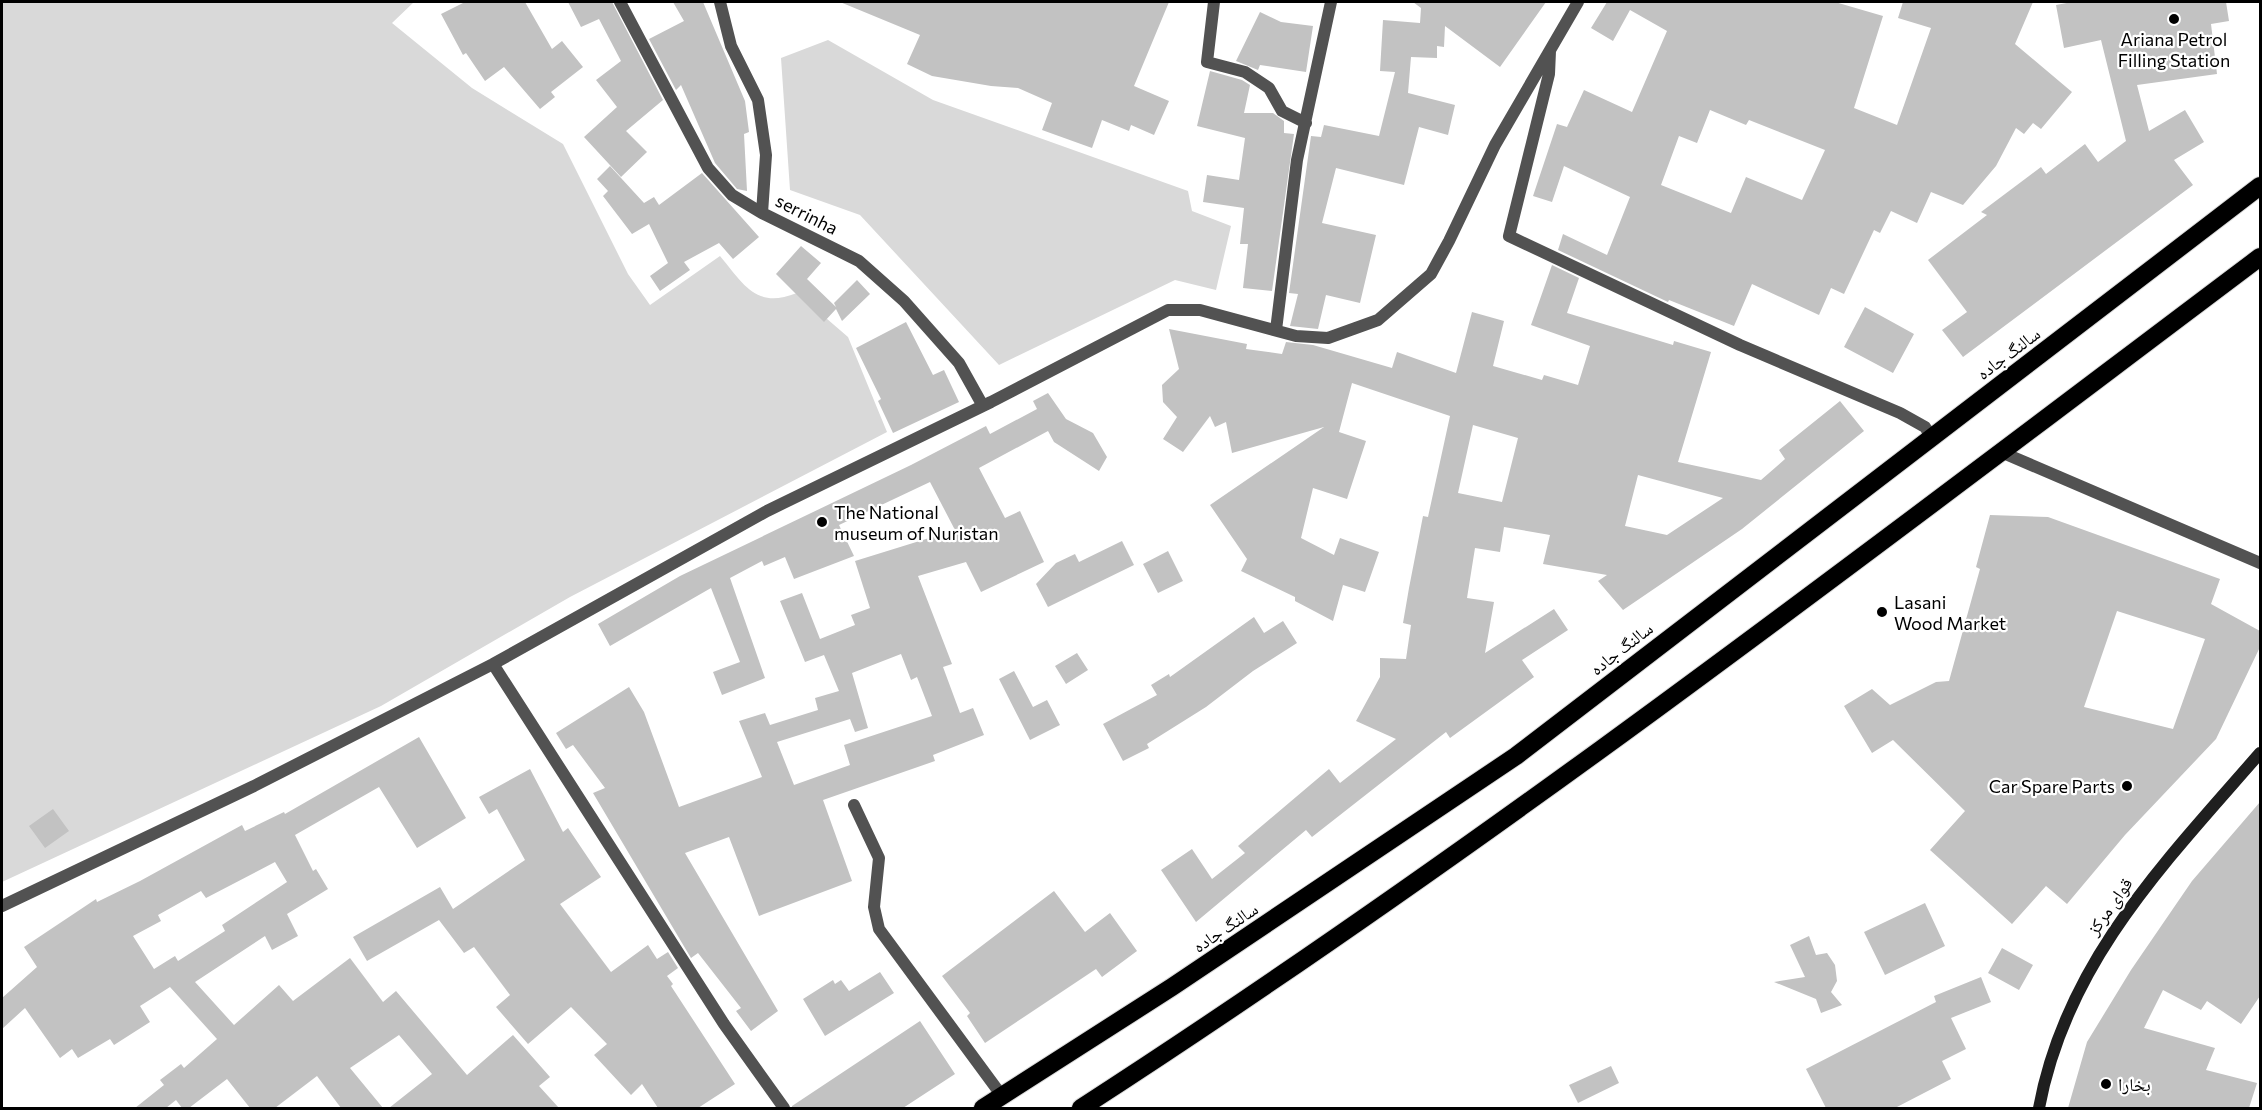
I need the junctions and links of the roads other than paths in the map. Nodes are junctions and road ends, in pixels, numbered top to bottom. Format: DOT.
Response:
graph roads {
  1 [pos="620,2"];
  2 [pos="720,2"];
  3 [pos="1214,2"];
  4 [pos="1331,2"];
  5 [pos="1578,2"];
  6 [pos="1550,47"];
  7 [pos="1306,123"];
  8 [pos="2260,186"];
  9 [pos="762,213"];
  10 [pos="2260,257"];
  11 [pos="1276,330"];
  12 [pos="983,406"];
  13 [pos="1932,438"];
  14 [pos="2001,452"];
  15 [pos="2260,563"];
  16 [pos="493,664"];
  17 [pos="2260,753"];
  18 [pos="854,805"];
  19 [pos="2,906"];
  20 [pos="1002,1096"];
  21 [pos="784,1108"];
  22 [pos="983,1108"];
  23 [pos="1081,1108"];
  24 [pos="2039,1108"];
  1 -- 9 [label="street"];
  2 -- 9 [label="street, serrinha"];
  3 -- 7 [label="street"];
  4 -- 7 [label="street"];
  5 -- 6 [label="street"];
  6 -- 11 [label="street"];
  6 -- 13 [label="street"];
  7 -- 11 [label="street"];
  8 -- 13 [label="highway, سالنگ جاده"];
  9 -- 12 [label="street, serrinha"];
  10 -- 14 [label="highway"];
  11 -- 12 [label="street"];
  12 -- 16 [label="street"];
  13 -- 20 [label="highway, سالنگ جاده"];
  14 -- 15 [label="street"];
  14 -- 23 [label="highway"];
  16 -- 19 [label="street"];
  16 -- 21 [label="street"];
  17 -- 24 [label="main road, قوای مرکز"];
  18 -- 20 [label="street"];
  20 -- 22 [label="highway, سالنگ جاده"];
}
